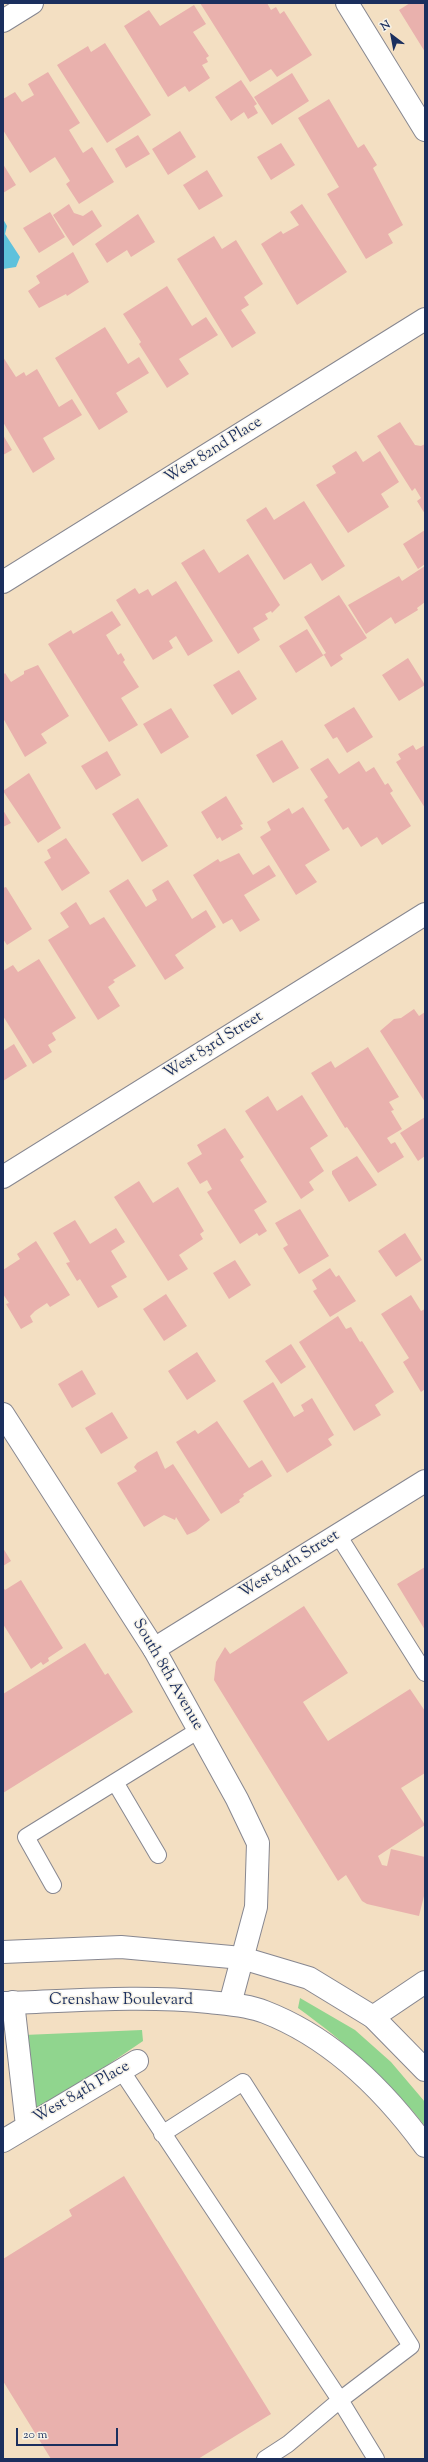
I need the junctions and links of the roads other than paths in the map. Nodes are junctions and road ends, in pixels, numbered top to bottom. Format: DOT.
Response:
graph roads {
  1 [pos="32,3"];
  2 [pos="347,3"];
  3 [pos="3,21"];
  4 [pos="425,130"];
  5 [pos="425,320"];
  6 [pos="3,582"];
  7 [pos="425,914"];
  8 [pos="3,1177"];
  9 [pos="3,1414"];
  10 [pos="425,1481"];
  11 [pos="338,1535"];
  12 [pos="154,1649"];
  13 [pos="425,1673"];
  14 [pos="199,1730"];
  15 [pos="114,1782"];
  16 [pos="158,1855"];
  17 [pos="53,1885"];
  18 [pos="3,1952"];
  19 [pos="242,1958"];
  20 [pos="425,1982"];
  21 [pos="8,2003"];
  22 [pos="230,2004"];
  23 [pos="373,2017"];
  24 [pos="129,2066"];
  25 [pos="425,2070"];
  26 [pos="27,2126"];
  27 [pos="162,2134"];
  28 [pos="3,2141"];
  29 [pos="425,2146"];
  30 [pos="340,2400"];
  31 [pos="265,2459"];
  32 [pos="376,2459"];
  1 -- 3 [label="street"];
  2 -- 4 [label="street"];
  5 -- 6 [label="street, West 82nd Place"];
  7 -- 8 [label="street, West 83rd Street"];
  9 -- 12 [label="street, South 8th Avenue"];
  10 -- 11 [label="street, West 84th Street"];
  11 -- 12 [label="street, West 84th Street"];
  11 -- 13 [label="lane"];
  12 -- 14 [label="street, South 8th Avenue"];
  14 -- 15 [label="lane"];
  14 -- 19 [label="street, South 8th Avenue"];
  15 -- 16 [label="lane"];
  15 -- 17 [label="lane"];
  18 -- 19 [label="street"];
  19 -- 22 [label="street, South 8th Avenue"];
  19 -- 23 [label="street"];
  20 -- 23 [label="street"];
  21 -- 22 [label="street, Crenshaw Boulevard"];
  21 -- 26 [label="street, West 84th Place"];
  22 -- 29 [label="street, Crenshaw Boulevard"];
  23 -- 25 [label="street"];
  24 -- 26 [label="street, West 84th Place"];
  24 -- 27 [label="lane"];
  26 -- 28 [label="street, West 84th Place"];
  27 -- 30 [label="lane"];
  27 -- 30 [label="lane"];
  30 -- 31 [label="lane"];
  30 -- 32 [label="lane"];
}
